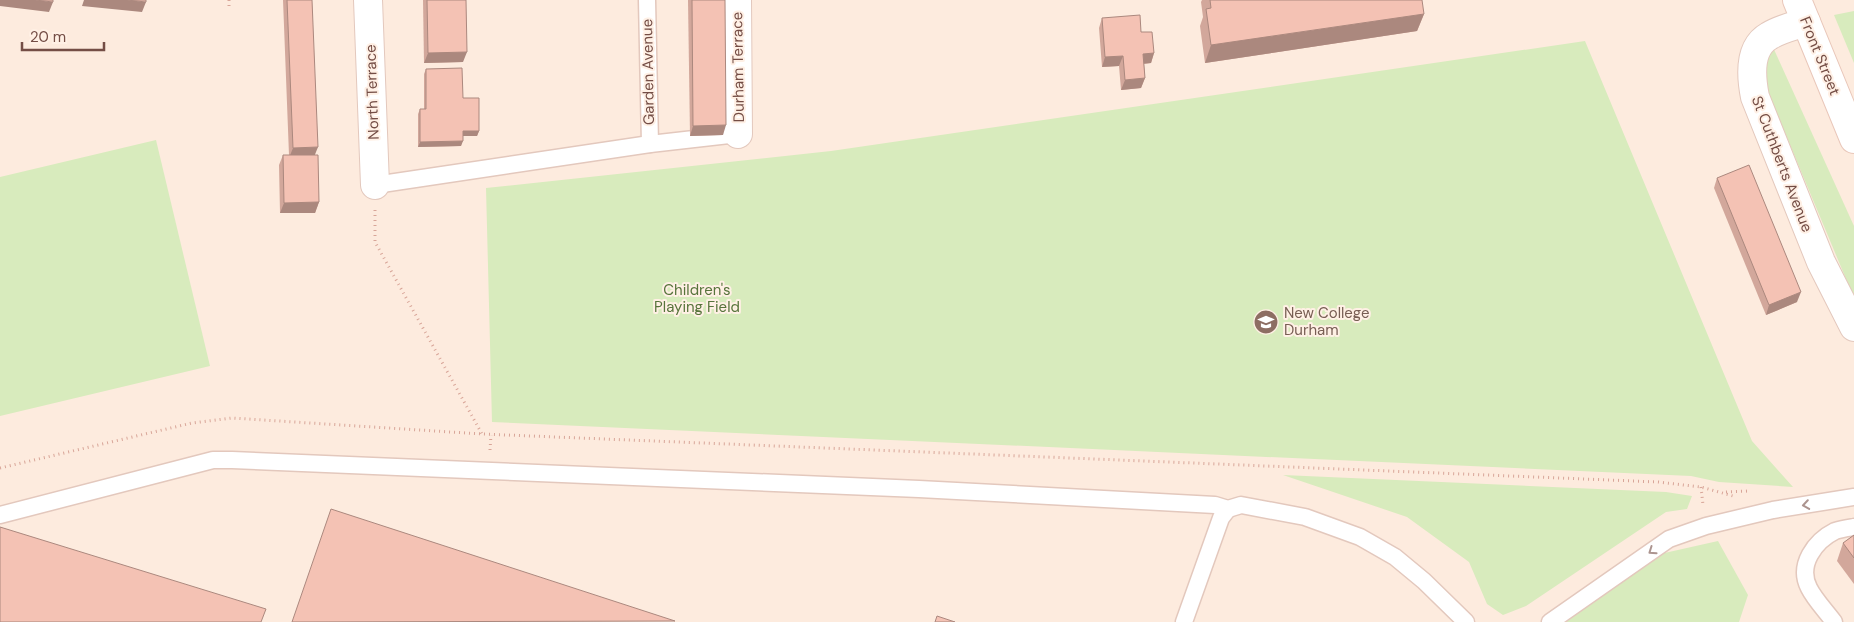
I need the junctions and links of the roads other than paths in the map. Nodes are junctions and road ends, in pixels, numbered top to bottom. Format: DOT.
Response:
graph roads {
  1 [pos="368,0"];
  2 [pos="647,0"];
  3 [pos="737,0"];
  4 [pos="1801,11"];
  5 [pos="738,134"];
  6 [pos="1854,139"];
  7 [pos="650,144"];
  8 [pos="375,185"];
  9 [pos="1854,327"];
  10 [pos="1854,497"];
  11 [pos="1228,508"];
  12 [pos="0,515"];
  13 [pos="1854,527"];
  14 [pos="1184,622"];
  15 [pos="1466,622"];
  16 [pos="1550,622"];
  17 [pos="1834,622"];
  1 -- 8 [label="street, North Terrace"];
  2 -- 7 [label="lane, Garden Avenue"];
  3 -- 5 [label="street, Durham Terrace"];
  4 -- 6 [label="street, Front Street"];
  4 -- 9 [label="street, St Cuthberts Avenue"];
  5 -- 7 [label="lane"];
  7 -- 8 [label="lane"];
  10 -- 16 [label="lane, one-way"];
  11 -- 12 [label="lane"];
  11 -- 14 [label="lane"];
  11 -- 15 [label="lane"];
  13 -- 17 [label="lane"];
}
